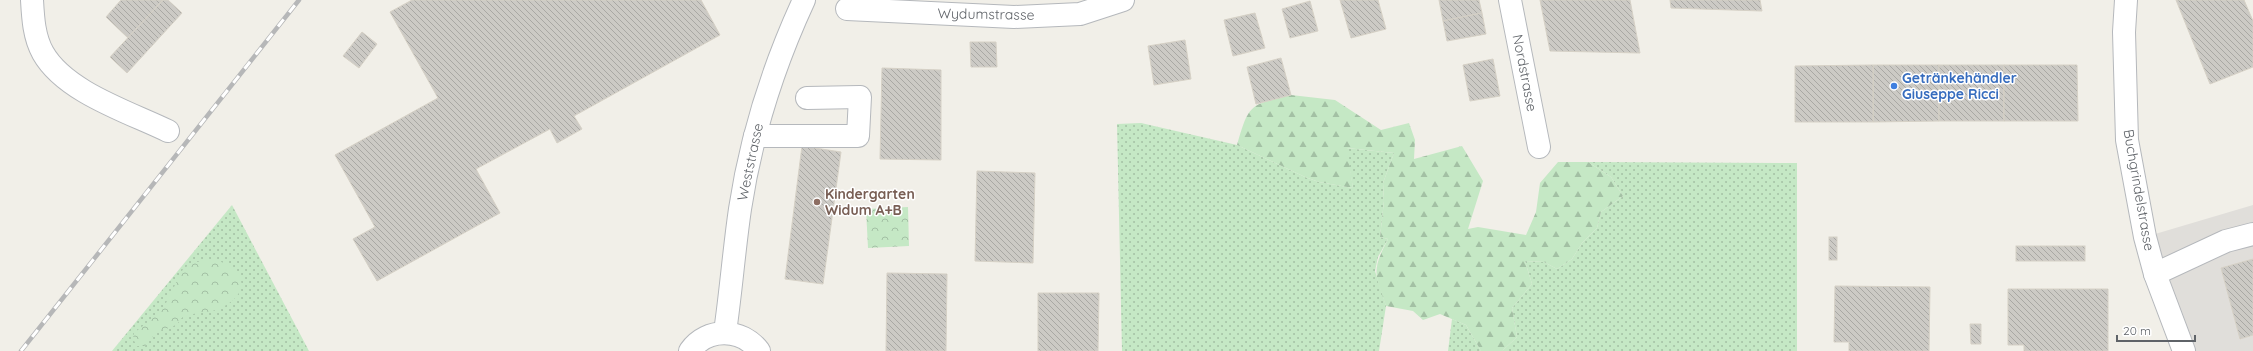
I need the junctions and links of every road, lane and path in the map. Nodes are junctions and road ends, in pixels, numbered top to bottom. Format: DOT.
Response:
graph roads {
  1 [pos="32,0"];
  2 [pos="804,0"];
  3 [pos="1123,0"];
  4 [pos="1510,0"];
  5 [pos="2126,0"];
  6 [pos="847,9"];
  7 [pos="807,98"];
  8 [pos="168,130"];
  9 [pos="755,136"];
  10 [pos="1539,147"];
  11 [pos="2253,234"];
  12 [pos="2155,274"];
  13 [pos="725,332"];
  14 [pos="690,351"];
  15 [pos="759,351"];
  16 [pos="2184,351"];
  1 -- 8 [label="street"];
  2 -- 9 [label="street, Weststrasse"];
  3 -- 6 [label="street, Wydumstrasse"];
  4 -- 10 [label="street, Nordstrasse"];
  5 -- 12 [label="street, Buchgrindelstrasse"];
  7 -- 9 [label="street"];
  9 -- 13 [label="street, Weststrasse"];
  11 -- 12 [label="street"];
  12 -- 16 [label="street, Buchgrindelstrasse"];
  13 -- 14 [label="street"];
  13 -- 15 [label="street"];
}
